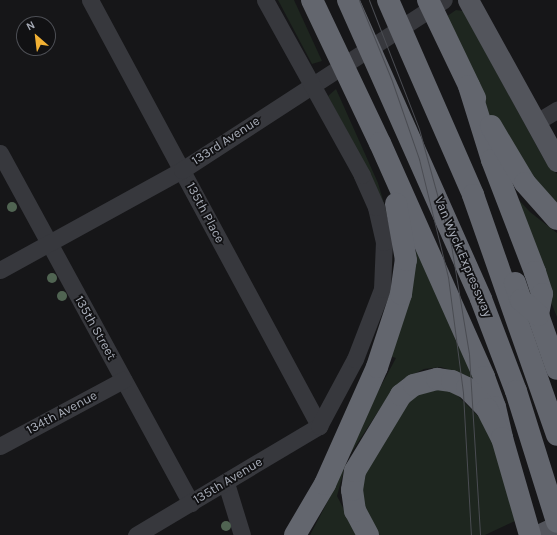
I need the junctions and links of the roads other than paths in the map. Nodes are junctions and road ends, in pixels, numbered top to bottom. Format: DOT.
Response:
graph roads {
  1 [pos="90,0"];
  2 [pos="266,0"];
  3 [pos="312,0"];
  4 [pos="348,0"];
  5 [pos="388,0"];
  6 [pos="400,0"];
  7 [pos="468,0"];
  8 [pos="437,1"];
  9 [pos="316,83"];
  10 [pos="468,86"];
  11 [pos="557,110"];
  12 [pos="535,123"];
  13 [pos="380,143"];
  14 [pos="0,153"];
  15 [pos="557,161"];
  16 [pos="182,170"];
  17 [pos="557,219"];
  18 [pos="49,244"];
  19 [pos="0,270"];
  20 [pos="538,315"];
  21 [pos="557,369"];
  22 [pos="123,380"];
  23 [pos="319,426"];
  24 [pos="557,435"];
  25 [pos="502,438"];
  26 [pos="0,446"];
  27 [pos="226,483"];
  28 [pos="190,503"];
  29 [pos="557,522"];
  30 [pos="557,526"];
  31 [pos="136,535"];
  32 [pos="242,535"];
  33 [pos="295,535"];
  34 [pos="368,535"];
  35 [pos="530,535"];
  36 [pos="538,535"];
  1 -- 16 [label="street, 135th Place"];
  2 -- 9 [label="street"];
  3 -- 13 [label="highway"];
  4 -- 29 [label="highway, Van Wyck Expressway"];
  5 -- 24 [label="highway, Van Wyck Expressway"];
  6 -- 20 [label="highway"];
  7 -- 12 [label="main road"];
  8 -- 9 [label="street, 133rd Avenue"];
  8 -- 10 [label="highway"];
  9 -- 16 [label="street, 133rd Avenue"];
  9 -- 23 [label="street"];
  10 -- 17 [label="highway"];
  10 -- 20 [label="highway"];
  11 -- 12 [label="street"];
  12 -- 15 [label="main road"];
  13 -- 25 [label="highway"];
  13 -- 33 [label="highway"];
  14 -- 18 [label="street, 135th Street"];
  16 -- 18 [label="street, 133rd Avenue"];
  16 -- 23 [label="street, 135th Place"];
  18 -- 19 [label="street, 133rd Avenue"];
  18 -- 22 [label="street, 135th Street"];
  20 -- 21 [label="highway"];
  22 -- 26 [label="street, 134th Avenue"];
  22 -- 28 [label="street, 135th Street"];
  23 -- 27 [label="street, 135th Avenue"];
  25 -- 34 [label="highway"];
  25 -- 35 [label="highway"];
  27 -- 28 [label="street, 135th Avenue"];
  27 -- 32 [label="street"];
  28 -- 31 [label="street, 135th Avenue"];
  30 -- 36 [label="main road"];
}
